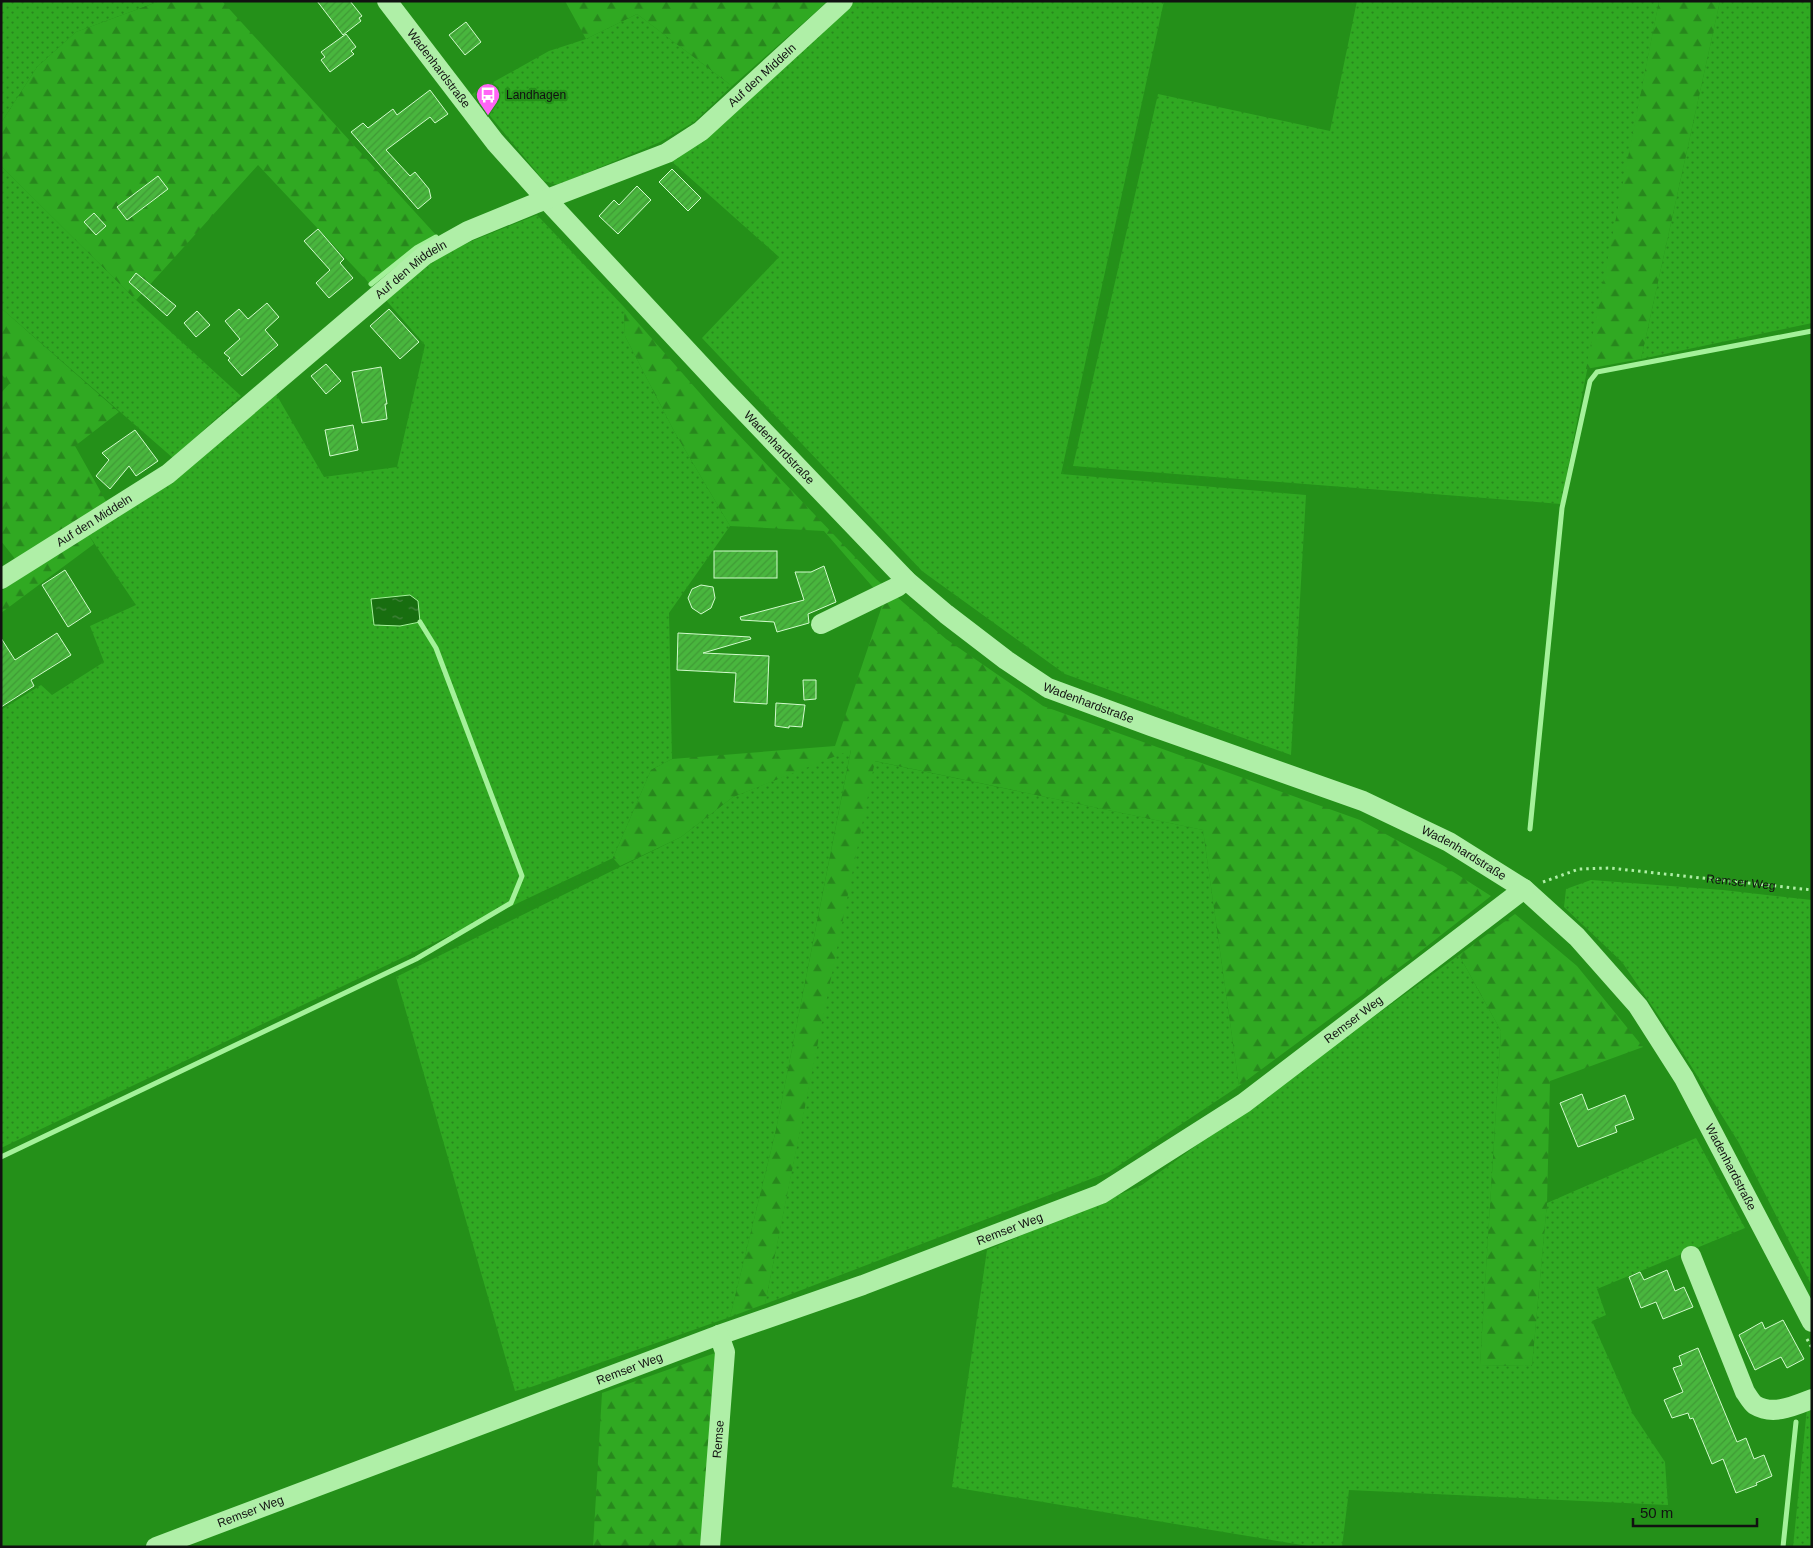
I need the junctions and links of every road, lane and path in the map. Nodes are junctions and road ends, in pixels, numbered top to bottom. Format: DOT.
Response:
graph roads {
  1 [pos="387,1"];
  2 [pos="843,1"];
  3 [pos="547,200"];
  4 [pos="1,579"];
  5 [pos="906,580"];
  6 [pos="821,624"];
  7 [pos="1524,890"];
  8 [pos="1812,890"];
  9 [pos="1691,1256"];
  10 [pos="1807,1326"];
  11 [pos="719,1334"];
  12 [pos="1812,1348"];
  13 [pos="1812,1399"];
  14 [pos="156,1547"];
  15 [pos="710,1547"];
  1 -- 3 [label="street, Wadenhardstraße"];
  2 -- 3 [label="street, Auf den Middeln"];
  3 -- 4 [label="street, Auf den Middeln"];
  3 -- 5 [label="street, Wadenhardstraße"];
  5 -- 6 [label="street"];
  5 -- 7 [label="street, Wadenhardstraße"];
  7 -- 8 [label="path, Remser Weg"];
  7 -- 10 [label="street, Wadenhardstraße"];
  7 -- 11 [label="street, Remser Weg"];
  9 -- 13 [label="street"];
  10 -- 12 [label="path"];
  11 -- 14 [label="street, Remser Weg"];
  11 -- 15 [label="street, Remse"];
}
